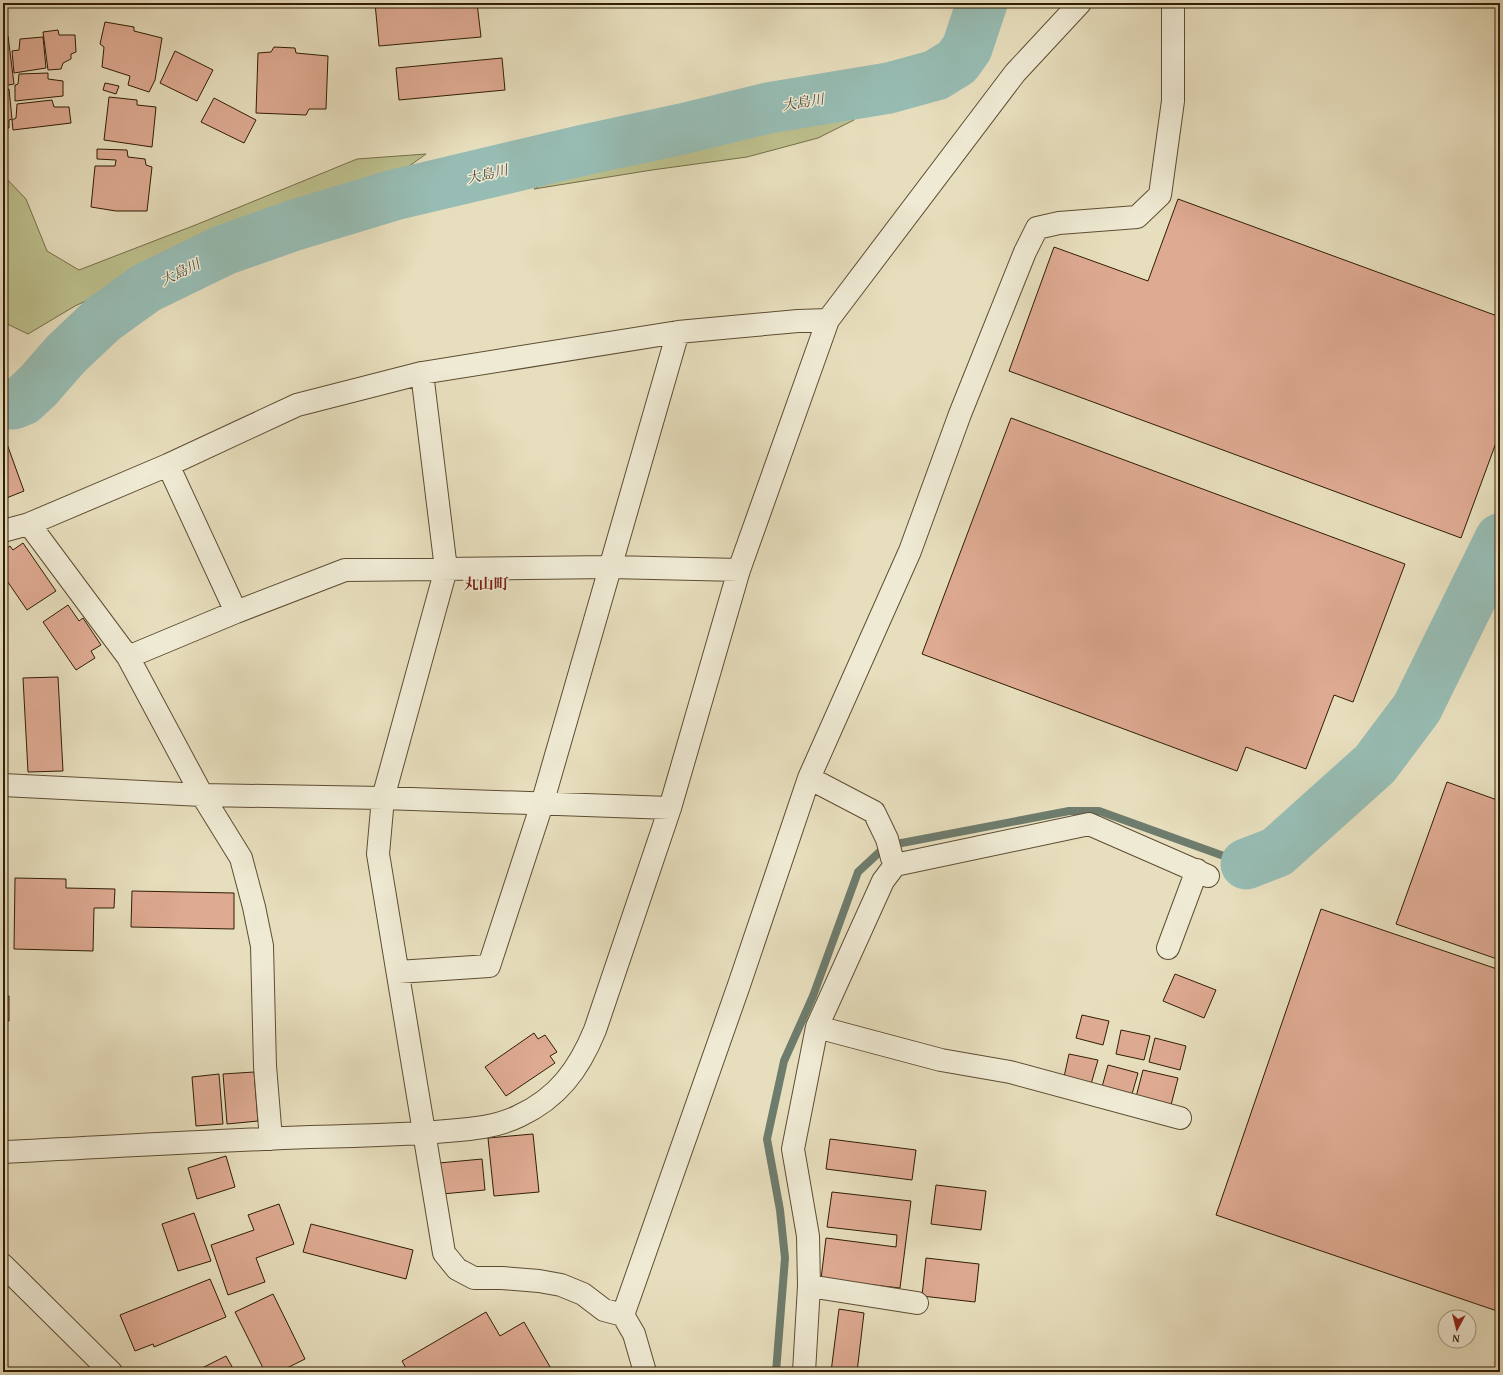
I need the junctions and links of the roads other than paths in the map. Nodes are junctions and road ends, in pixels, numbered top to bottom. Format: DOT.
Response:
graph roads {
  1 [pos="1080,3"];
  2 [pos="1172,3"];
  3 [pos="828,320"];
  4 [pos="678,332"];
  5 [pos="422,373"];
  6 [pos="168,465"];
  7 [pos="29,524"];
  8 [pos="3,531"];
  9 [pos="610,567"];
  10 [pos="446,569"];
  11 [pos="740,570"];
  12 [pos="236,612"];
  13 [pos="128,657"];
  14 [pos="809,778"];
  15 [pos="3,785"];
  16 [pos="202,795"];
  17 [pos="383,798"];
  18 [pos="542,804"];
  19 [pos="670,808"];
  20 [pos="891,854"];
  21 [pos="1168,948"];
  22 [pos="398,972"];
  23 [pos="817,1027"];
  24 [pos="1180,1118"];
  25 [pos="424,1133"];
  26 [pos="271,1139"];
  27 [pos="3,1152"];
  28 [pos="3,1265"];
  29 [pos="809,1286"];
  30 [pos="917,1303"];
  31 [pos="623,1315"];
  32 [pos="111,1372"];
  33 [pos="645,1372"];
  34 [pos="804,1372"];
  1 -- 3 [label="street"];
  2 -- 14 [label="street"];
  3 -- 4 [label="street"];
  3 -- 11 [label="street"];
  4 -- 5 [label="street"];
  4 -- 9 [label="street"];
  5 -- 6 [label="street"];
  5 -- 10 [label="street"];
  6 -- 7 [label="street"];
  6 -- 12 [label="street"];
  7 -- 8 [label="street"];
  7 -- 13 [label="street"];
  9 -- 10 [label="street"];
  9 -- 11 [label="street"];
  9 -- 18 [label="street"];
  10 -- 12 [label="street"];
  10 -- 17 [label="street"];
  11 -- 19 [label="street"];
  12 -- 13 [label="street"];
  13 -- 16 [label="street"];
  14 -- 20 [label="street"];
  14 -- 31 [label="street"];
  15 -- 16 [label="street"];
  16 -- 17 [label="street"];
  16 -- 26 [label="street"];
  17 -- 18 [label="street"];
  17 -- 22 [label="street"];
  18 -- 19 [label="street"];
  18 -- 22 [label="street"];
  19 -- 25 [label="street"];
  20 -- 21 [label="street"];
  20 -- 23 [label="street"];
  22 -- 25 [label="street"];
  23 -- 24 [label="street"];
  23 -- 29 [label="street"];
  25 -- 26 [label="street"];
  25 -- 31 [label="street"];
  26 -- 27 [label="street"];
  28 -- 32 [label="street"];
  29 -- 30 [label="street"];
  29 -- 34 [label="street"];
  31 -- 33 [label="street"];
}
